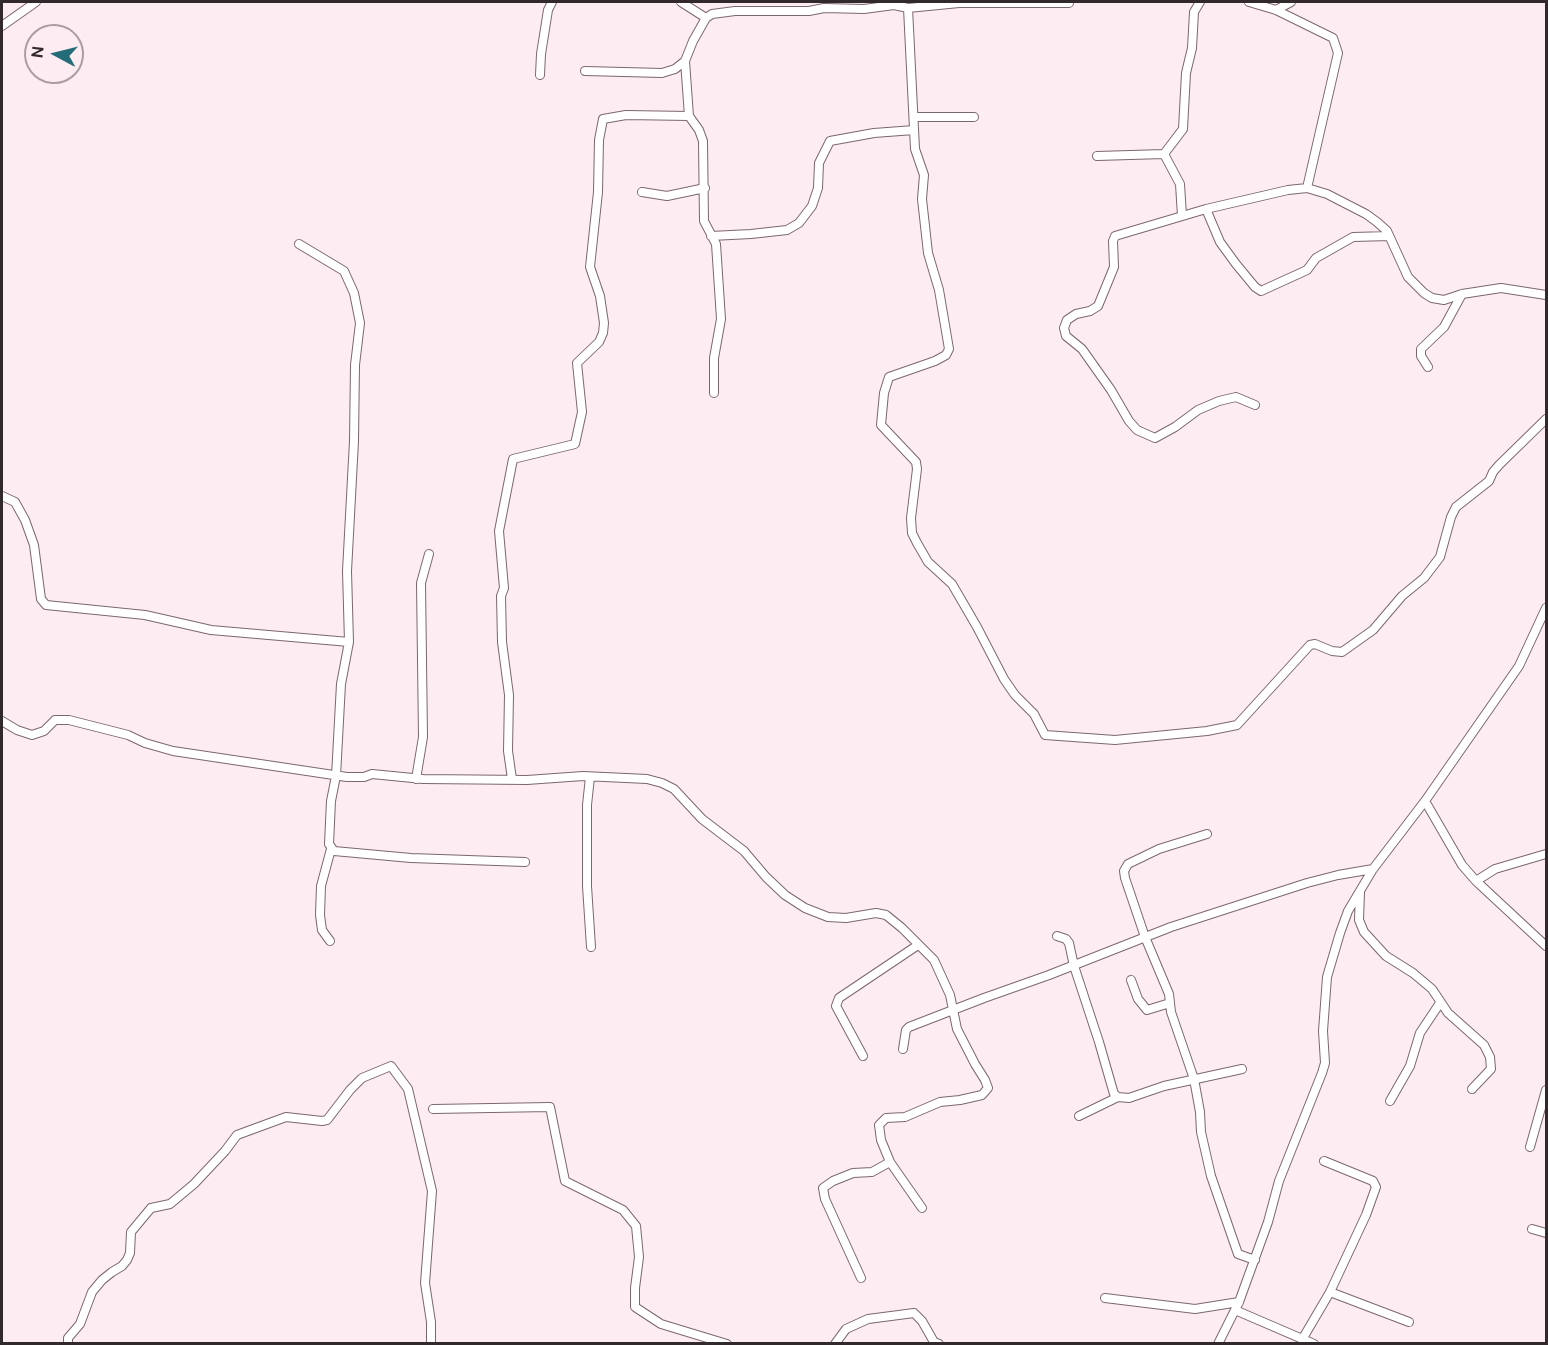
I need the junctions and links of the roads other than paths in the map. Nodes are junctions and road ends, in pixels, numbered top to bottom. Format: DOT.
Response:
graph roads {
  1 [pos="36,2"];
  2 [pos="552,2"];
  3 [pos="681,2"];
  4 [pos="1200,2"];
  5 [pos="1249,2"];
  6 [pos="1291,2"];
  7 [pos="894,3"];
  8 [pos="1069,3"];
  9 [pos="908,8"];
  10 [pos="1276,10"];
  11 [pos="706,18"];
  12 [pos="2,26"];
  13 [pos="685,61"];
  14 [pos="585,71"];
  15 [pos="540,75"];
  16 [pos="689,116"];
  17 [pos="914,117"];
  18 [pos="974,117"];
  19 [pos="914,130"];
  20 [pos="1164,154"];
  21 [pos="1097,156"];
  22 [pos="705,188"];
  23 [pos="1306,188"];
  24 [pos="642,192"];
  25 [pos="1206,209"];
  26 [pos="1182,216"];
  27 [pos="711,236"];
  28 [pos="1389,236"];
  29 [pos="299,244"];
  30 [pos="1462,294"];
  31 [pos="1546,295"];
  32 [pos="1428,367"];
  33 [pos="714,393"];
  34 [pos="1255,405"];
  35 [pos="1546,419"];
  36 [pos="2,496"];
  37 [pos="429,554"];
  38 [pos="1546,609"];
  39 [pos="350,642"];
  40 [pos="2,721"];
  41 [pos="336,776"];
  42 [pos="590,777"];
  43 [pos="416,779"];
  44 [pos="512,779"];
  45 [pos="1425,801"];
  46 [pos="1207,834"];
  47 [pos="331,849"];
  48 [pos="1546,854"];
  49 [pos="525,862"];
  50 [pos="1373,869"];
  51 [pos="1476,880"];
  52 [pos="1360,891"];
  53 [pos="1057,936"];
  54 [pos="1145,938"];
  55 [pos="330,941"];
  56 [pos="918,945"];
  57 [pos="1546,946"];
  58 [pos="591,947"];
  59 [pos="1074,966"];
  60 [pos="1131,980"];
  61 [pos="1170,1003"];
  62 [pos="1440,1004"];
  63 [pos="954,1010"];
  64 [pos="903,1049"];
  65 [pos="863,1056"];
  66 [pos="1242,1069"];
  67 [pos="1194,1079"];
  68 [pos="1472,1089"];
  69 [pos="1546,1090"];
  70 [pos="1118,1097"];
  71 [pos="1390,1101"];
  72 [pos="433,1109"];
  73 [pos="1079,1116"];
  74 [pos="1530,1147"];
  75 [pos="1324,1161"];
  76 [pos="890,1162"];
  77 [pos="922,1208"];
  78 [pos="1532,1229"];
  79 [pos="1546,1233"];
  80 [pos="1255,1260"];
  81 [pos="861,1278"];
  82 [pos="1330,1292"];
  83 [pos="1105,1298"];
  84 [pos="1237,1306"];
  85 [pos="1409,1322"];
  86 [pos="1303,1338"];
  87 [pos="68,1344"];
  88 [pos="431,1344"];
  89 [pos="727,1344"];
  90 [pos="835,1344"];
  91 [pos="939,1344"];
  92 [pos="1218,1344"];
  93 [pos="1314,1344"];
  1 -- 12 [label="street"];
  2 -- 15 [label="street"];
  3 -- 11 [label="street"];
  4 -- 20 [label="street"];
  5 -- 10 [label="street"];
  6 -- 10 [label="street"];
  7 -- 9 [label="street"];
  7 -- 11 [label="street"];
  8 -- 9 [label="street"];
  9 -- 17 [label="street"];
  10 -- 23 [label="street"];
  11 -- 13 [label="street"];
  13 -- 14 [label="street"];
  13 -- 16 [label="street"];
  16 -- 22 [label="street"];
  16 -- 44 [label="street"];
  17 -- 18 [label="street"];
  17 -- 19 [label="street"];
  19 -- 27 [label="street"];
  19 -- 35 [label="street"];
  20 -- 21 [label="street"];
  20 -- 26 [label="street"];
  22 -- 24 [label="street"];
  22 -- 27 [label="street"];
  23 -- 25 [label="street"];
  23 -- 28 [label="street"];
  25 -- 26 [label="street"];
  25 -- 28 [label="street"];
  26 -- 34 [label="street"];
  27 -- 33 [label="street"];
  28 -- 30 [label="street"];
  29 -- 39 [label="street"];
  30 -- 31 [label="street"];
  30 -- 32 [label="street"];
  36 -- 39 [label="street"];
  37 -- 43 [label="street"];
  38 -- 45 [label="street"];
  39 -- 41 [label="street"];
  40 -- 41 [label="street"];
  41 -- 43 [label="street"];
  41 -- 47 [label="street"];
  42 -- 44 [label="street"];
  42 -- 56 [label="street"];
  42 -- 58 [label="street"];
  43 -- 44 [label="street"];
  45 -- 50 [label="street"];
  45 -- 51 [label="street"];
  46 -- 54 [label="street"];
  47 -- 49 [label="street"];
  47 -- 55 [label="street"];
  48 -- 51 [label="street"];
  50 -- 52 [label="street"];
  50 -- 54 [label="street"];
  51 -- 57 [label="street"];
  52 -- 62 [label="street"];
  52 -- 80 [label="street"];
  53 -- 59 [label="street"];
  54 -- 59 [label="street"];
  54 -- 61 [label="street"];
  56 -- 63 [label="street"];
  56 -- 65 [label="street"];
  59 -- 63 [label="street"];
  59 -- 70 [label="street"];
  60 -- 61 [label="street"];
  61 -- 67 [label="street"];
  62 -- 68 [label="street"];
  62 -- 71 [label="street"];
  63 -- 64 [label="street"];
  63 -- 76 [label="street"];
  66 -- 67 [label="street"];
  67 -- 70 [label="street"];
  67 -- 80 [label="street"];
  69 -- 74 [label="street"];
  70 -- 73 [label="street"];
  72 -- 89 [label="street"];
  75 -- 82 [label="street"];
  76 -- 77 [label="street"];
  76 -- 81 [label="street"];
  78 -- 79 [label="street"];
  80 -- 84 [label="street"];
  82 -- 85 [label="street"];
  82 -- 86 [label="street"];
  83 -- 84 [label="street"];
  84 -- 86 [label="street"];
  84 -- 92 [label="street"];
  86 -- 93 [label="street"];
  87 -- 88 [label="street"];
  90 -- 91 [label="street"];
}
